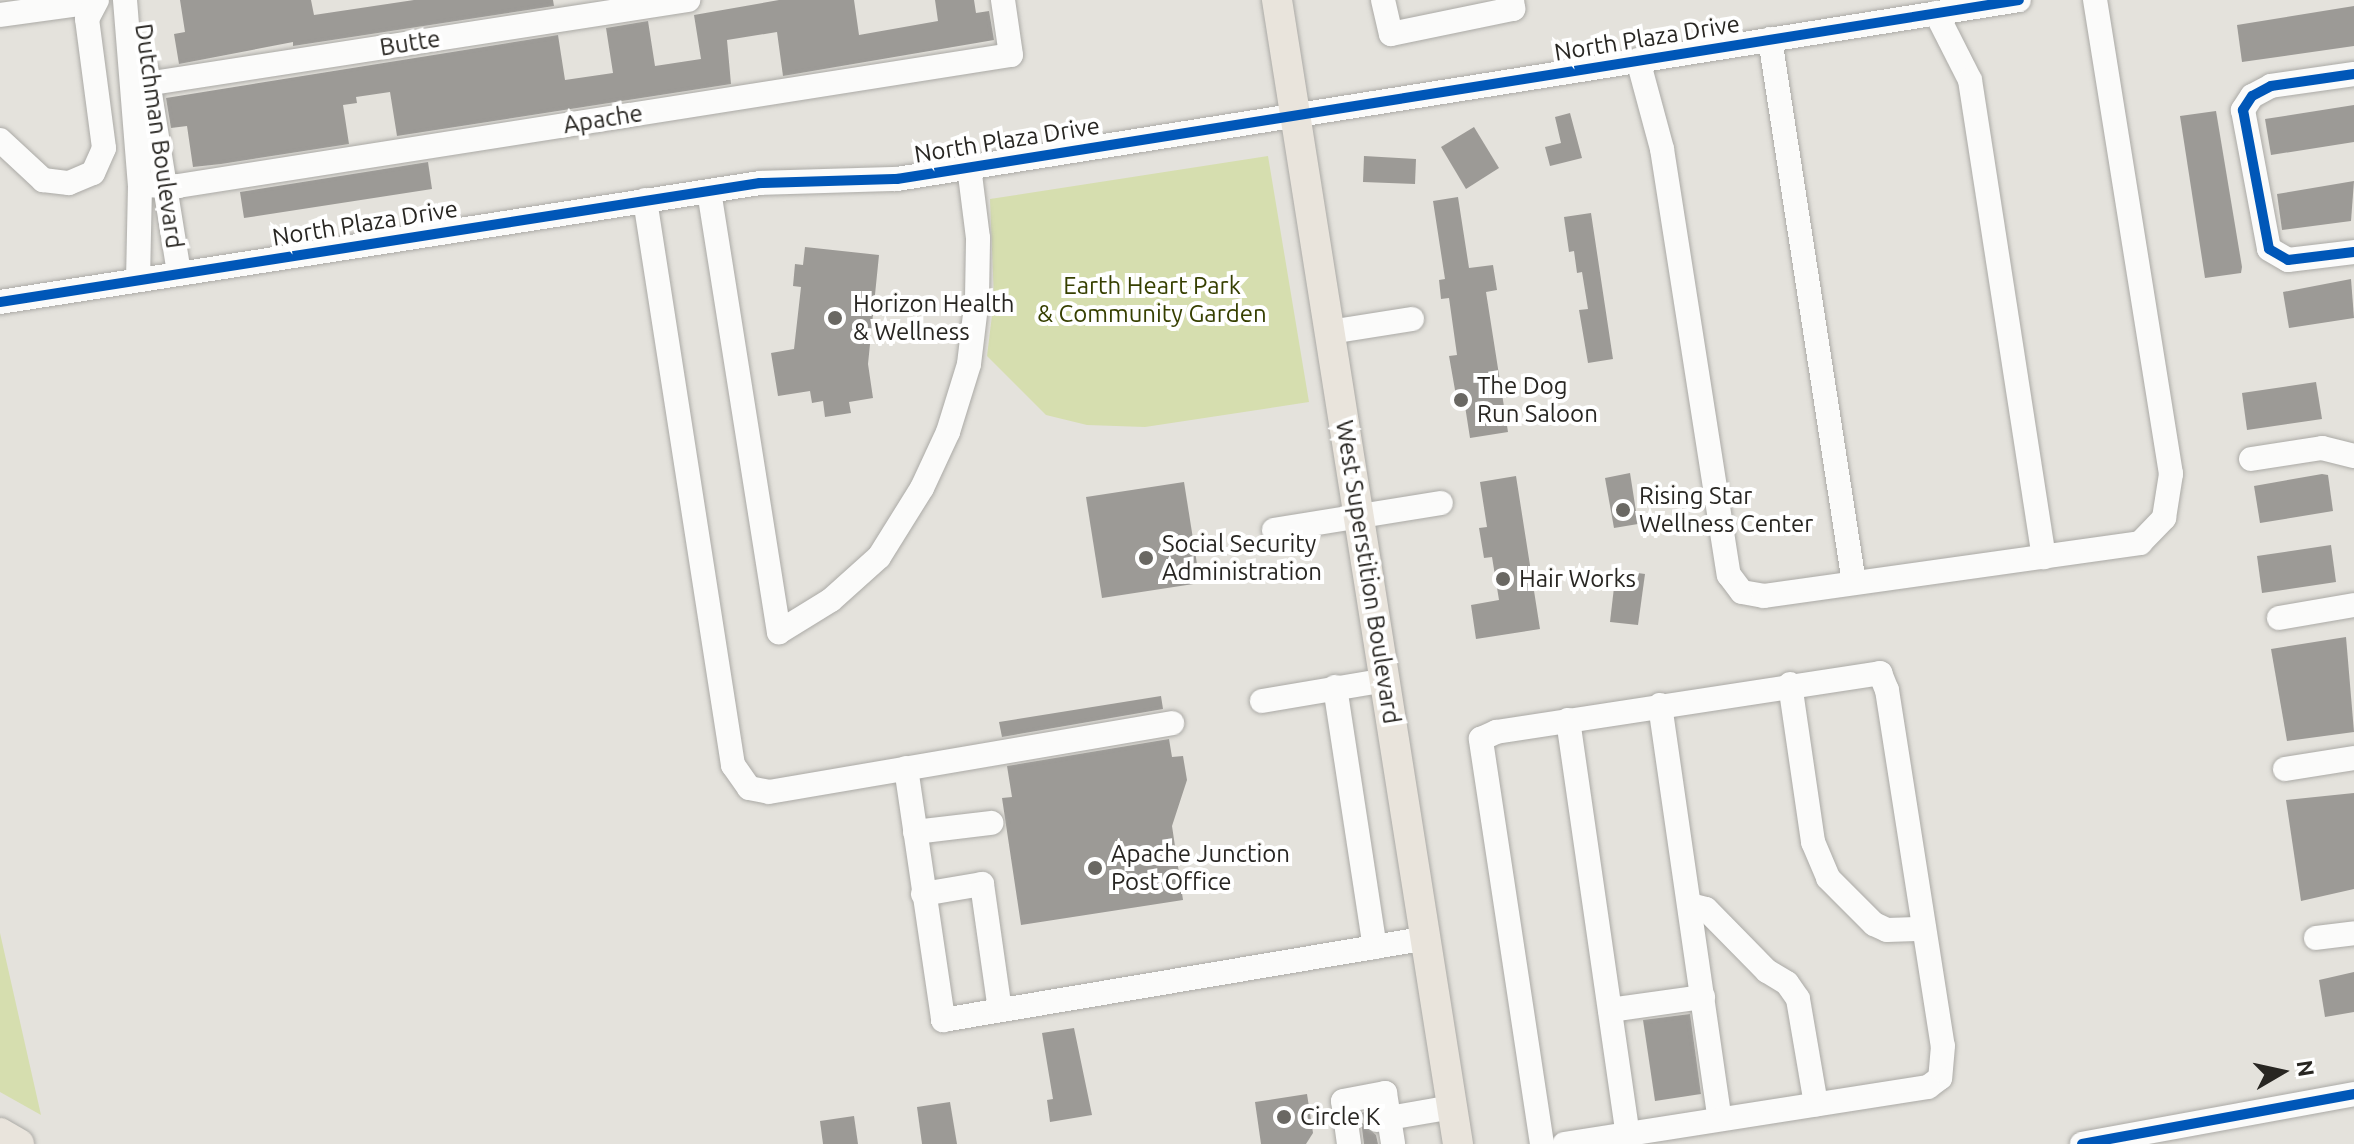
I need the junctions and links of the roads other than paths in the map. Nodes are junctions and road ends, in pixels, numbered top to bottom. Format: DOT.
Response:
graph roads {
  1 [pos="125,0"];
  2 [pos="140,0"];
  3 [pos="688,0"];
  4 [pos="1003,0"];
  5 [pos="1277,0"];
  6 [pos="1383,0"];
  7 [pos="1512,0"];
  8 [pos="2019,0"];
  9 [pos="2095,0"];
  10 [pos="96,1"];
  11 [pos="1936,13"];
  12 [pos="0,15"];
  13 [pos="1770,39"];
  14 [pos="1638,60"];
  15 [pos="2354,74"];
  16 [pos="141,85"];
  17 [pos="1295,113"];
  18 [pos="0,140"];
  19 [pos="969,167"];
  20 [pos="140,185"];
  21 [pos="166,185"];
  22 [pos="709,191"];
  23 [pos="645,200"];
  24 [pos="2354,252"];
  25 [pos="179,272"];
  26 [pos="138,279"];
  27 [pos="0,302"];
  28 [pos="1412,319"];
  29 [pos="1330,332"];
  30 [pos="2354,456"];
  31 [pos="2251,459"];
  32 [pos="1441,503"];
  33 [pos="1359,516"];
  34 [pos="1274,530"];
  35 [pos="2044,557"];
  36 [pos="1854,583"];
  37 [pos="2354,605"];
  38 [pos="2279,618"];
  39 [pos="1386,680"];
  40 [pos="1790,684"];
  41 [pos="1335,687"];
  42 [pos="1262,701"];
  43 [pos="1660,705"];
  44 [pos="1568,720"];
  45 [pos="1172,723"];
  46 [pos="2354,758"];
  47 [pos="906,768"];
  48 [pos="2285,769"];
  49 [pos="991,823"];
  50 [pos="915,832"];
  51 [pos="923,894"];
  52 [pos="1690,905"];
  53 [pos="1924,929"];
  54 [pos="2354,933"];
  55 [pos="1426,938"];
  56 [pos="2316,938"];
  57 [pos="1375,947"];
  58 [pos="1703,997"];
  59 [pos="1000,1010"];
  60 [pos="1610,1010"];
  61 [pos="2354,1094"];
  62 [pos="1816,1104"];
  63 [pos="1453,1107"];
  64 [pos="1720,1119"];
  65 [pos="1364,1126"];
  66 [pos="0,1133"];
  67 [pos="1628,1134"];
  68 [pos="1682,1135"];
  69 [pos="19,1144"];
  70 [pos="1393,1144"];
  71 [pos="1458,1144"];
  72 [pos="1542,1144"];
  73 [pos="1564,1144"];
  74 [pos="2087,1144"];
  1 -- 16 [label="street, Dutchman Boulevard"];
  2 -- 16 [label="street, Dutchman Boulevard"];
  3 -- 16 [label="street, Butte"];
  4 -- 21 [label="street, Apache"];
  5 -- 17 [label="main road, West Superstition Boulevard"];
  6 -- 7 [label="street"];
  8 -- 11 [label="street, North Plaza Drive"];
  9 -- 35 [label="street"];
  10 -- 12 [label="street"];
  10 -- 18 [label="street"];
  11 -- 13 [label="street, North Plaza Drive"];
  11 -- 35 [label="street"];
  13 -- 14 [label="street, North Plaza Drive"];
  13 -- 36 [label="street"];
  14 -- 17 [label="street, North Plaza Drive"];
  14 -- 36 [label="street"];
  15 -- 24 [label="street"];
  16 -- 20 [label="street, Dutchman Boulevard"];
  16 -- 21 [label="street, Dutchman Boulevard"];
  17 -- 19 [label="street, North Plaza Drive"];
  17 -- 29 [label="main road, West Superstition Boulevard"];
  19 -- 22 [label="street, North Plaza Drive"];
  19 -- 22 [label="street"];
  20 -- 21 [label="street, Apache"];
  20 -- 26 [label="street, Dutchman Boulevard"];
  21 -- 25 [label="street, Dutchman Boulevard"];
  22 -- 23 [label="street, North Plaza Drive"];
  23 -- 25 [label="street, North Plaza Drive"];
  23 -- 47 [label="street"];
  25 -- 26 [label="street, North Plaza Drive"];
  26 -- 27 [label="street, North Plaza Drive"];
  28 -- 29 [label="street"];
  29 -- 33 [label="main road, West Superstition Boulevard"];
  30 -- 31 [label="street"];
  32 -- 33 [label="street"];
  33 -- 34 [label="street"];
  33 -- 39 [label="main road, West Superstition Boulevard"];
  35 -- 36 [label="street"];
  37 -- 38 [label="street"];
  39 -- 41 [label="street"];
  39 -- 55 [label="main road, West Superstition Boulevard"];
  40 -- 43 [label="street"];
  40 -- 53 [label="street"];
  40 -- 53 [label="street"];
  41 -- 42 [label="street"];
  41 -- 57 [label="street"];
  43 -- 44 [label="street"];
  43 -- 52 [label="street"];
  44 -- 60 [label="street"];
  44 -- 72 [label="street"];
  45 -- 47 [label="street"];
  46 -- 48 [label="street"];
  47 -- 50 [label="street"];
  49 -- 50 [label="street"];
  50 -- 51 [label="street"];
  51 -- 59 [label="street"];
  51 -- 59 [label="street"];
  52 -- 58 [label="street"];
  52 -- 62 [label="street"];
  53 -- 62 [label="street"];
  54 -- 56 [label="street"];
  55 -- 57 [label="street"];
  55 -- 63 [label="main road, West Superstition Boulevard"];
  57 -- 59 [label="street"];
  58 -- 60 [label="street"];
  58 -- 64 [label="street"];
  60 -- 67 [label="street"];
  61 -- 74 [label="street"];
  62 -- 64 [label="street"];
  63 -- 65 [label="street"];
  63 -- 71 [label="main road, West Superstition Boulevard"];
  64 -- 68 [label="street"];
  65 -- 70 [label="street"];
  66 -- 69 [label="main road"];
  67 -- 68 [label="street"];
  67 -- 73 [label="street"];
}
